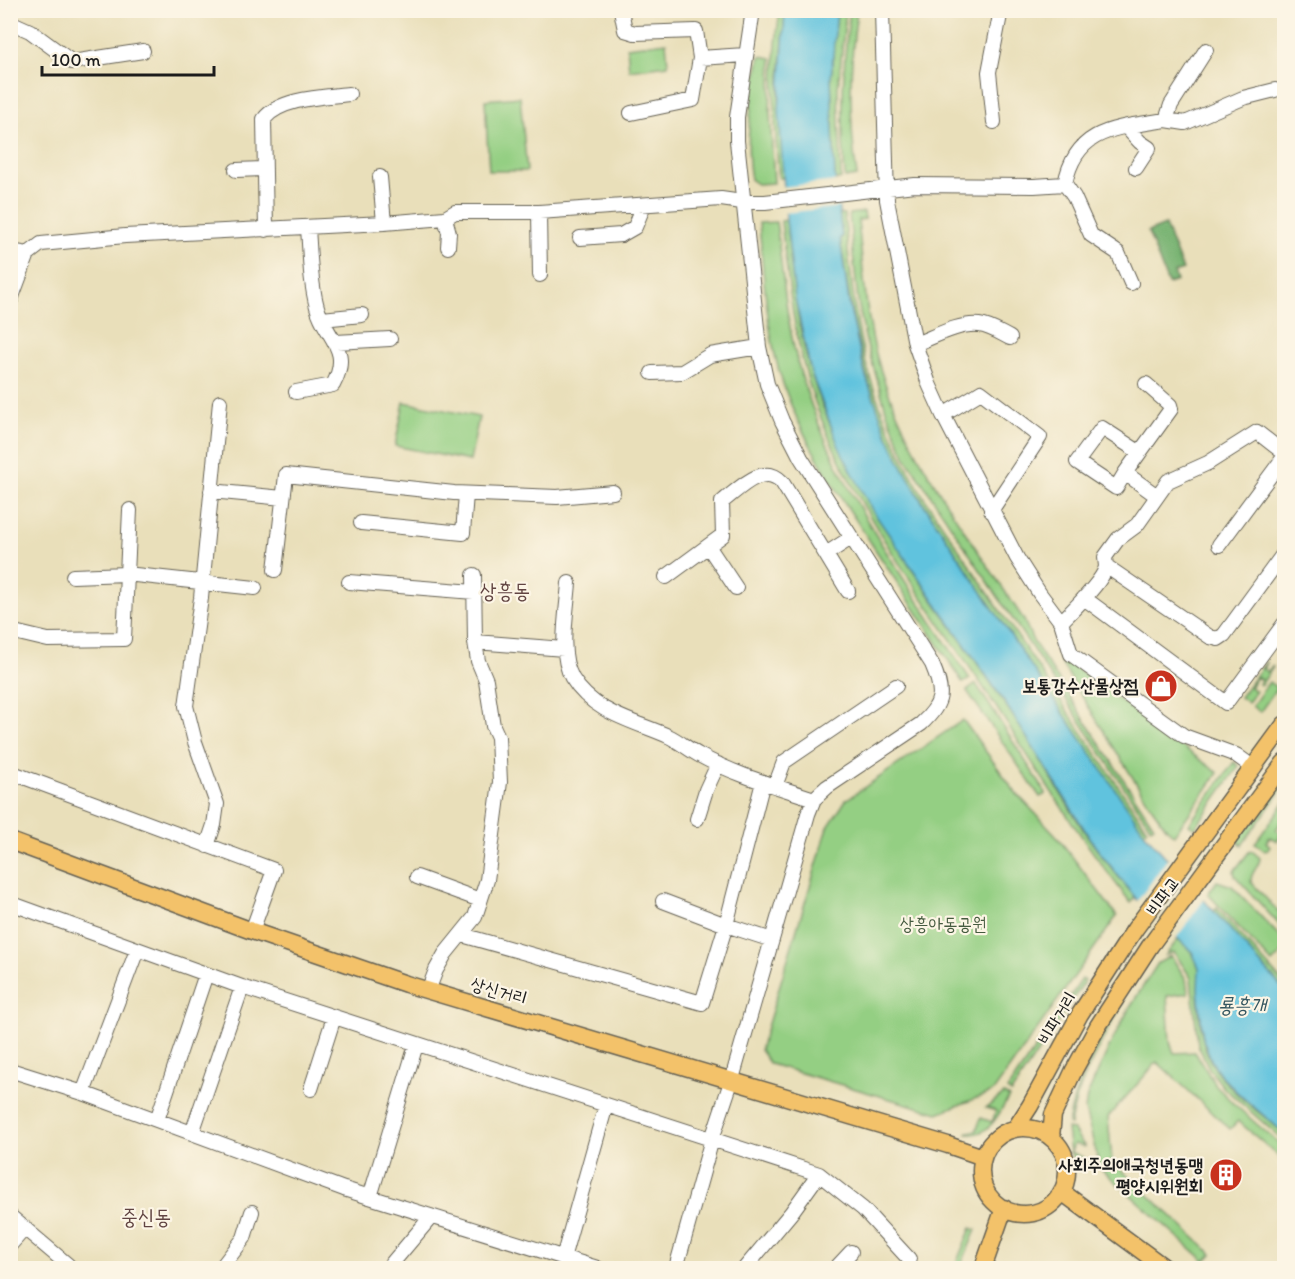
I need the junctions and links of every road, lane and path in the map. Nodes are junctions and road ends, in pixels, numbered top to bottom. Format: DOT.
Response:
graph roads {
  1 [pos="621,10"];
  2 [pos="753,10"];
  3 [pos="882,10"];
  4 [pos="1001,10"];
  5 [pos="10,22"];
  6 [pos="1206,50"];
  7 [pos="143,51"];
  8 [pos="745,55"];
  9 [pos="700,58"];
  10 [pos="1275,90"];
  11 [pos="349,94"];
  12 [pos="631,113"];
  13 [pos="1166,120"];
  14 [pos="994,122"];
  15 [pos="1126,127"];
  16 [pos="1136,168"];
  17 [pos="265,169"];
  18 [pos="236,170"];
  19 [pos="380,177"];
  20 [pos="1065,184"];
  21 [pos="886,189"];
  22 [pos="742,202"];
  23 [pos="644,205"];
  24 [pos="539,212"];
  25 [pos="445,218"];
  26 [pos="384,224"];
  27 [pos="308,228"];
  28 [pos="266,230"];
  29 [pos="580,238"];
  30 [pos="448,247"];
  31 [pos="10,251"];
  32 [pos="28,254"];
  33 [pos="540,274"];
  34 [pos="1131,283"];
  35 [pos="10,302"];
  36 [pos="362,315"];
  37 [pos="322,319"];
  38 [pos="1010,338"];
  39 [pos="390,339"];
  40 [pos="336,342"];
  41 [pos="915,344"];
  42 [pos="759,347"];
  43 [pos="652,373"];
  44 [pos="1146,384"];
  45 [pos="296,392"];
  46 [pos="220,402"];
  47 [pos="943,415"];
  48 [pos="1139,452"];
  49 [pos="1284,455"];
  50 [pos="1125,473"];
  51 [pos="211,491"];
  52 [pos="613,492"];
  53 [pos="466,494"];
  54 [pos="1157,496"];
  55 [pos="283,498"];
  56 [pos="130,510"];
  57 [pos="992,511"];
  58 [pos="361,523"];
  59 [pos="851,538"];
  60 [pos="1219,545"];
  61 [pos="708,546"];
  62 [pos="1284,553"];
  63 [pos="826,554"];
  64 [pos="1106,566"];
  65 [pos="275,570"];
  66 [pos="126,574"];
  67 [pos="474,575"];
  68 [pos="73,576"];
  69 [pos="666,577"];
  70 [pos="203,582"];
  71 [pos="349,582"];
  72 [pos="569,583"];
  73 [pos="255,588"];
  74 [pos="736,588"];
  75 [pos="848,591"];
  76 [pos="474,592"];
  77 [pos="1084,598"];
  78 [pos="1061,622"];
  79 [pos="1284,624"];
  80 [pos="10,631"];
  81 [pos="475,642"];
  82 [pos="564,649"];
  83 [pos="896,686"];
  84 [pos="1284,725"];
  85 [pos="718,764"];
  86 [pos="1254,768"];
  87 [pos="1282,770"];
  88 [pos="10,772"];
  89 [pos="769,784"];
  90 [pos="814,799"];
  91 [pos="697,819"];
  92 [pos="10,841"];
  93 [pos="207,846"];
  94 [pos="417,877"];
  95 [pos="480,900"];
  96 [pos="663,901"];
  97 [pos="11,904"];
  98 [pos="726,925"];
  99 [pos="1135,929"];
  100 [pos="252,931"];
  101 [pos="462,935"];
  102 [pos="772,940"];
  103 [pos="137,950"];
  104 [pos="206,974"];
  105 [pos="242,987"];
  106 [pos="428,991"];
  107 [pos="334,1017"];
  108 [pos="416,1045"];
  109 [pos="10,1070"];
  110 [pos="732,1079"];
  111 [pos="311,1089"];
  112 [pos="83,1093"];
  113 [pos="606,1105"];
  114 [pos="157,1120"];
  115 [pos="1015,1129"];
  116 [pos="192,1133"];
  117 [pos="1051,1137"];
  118 [pos="711,1139"];
  119 [pos="983,1157"];
  120 [pos="819,1174"];
  121 [pos="1062,1192"];
  122 [pos="370,1197"];
  123 [pos="1004,1208"];
  124 [pos="252,1212"];
  125 [pos="10,1216"];
  126 [pos="432,1216"];
  127 [pos="25,1228"];
  128 [pos="10,1245"];
  129 [pos="851,1252"];
  130 [pos="563,1257"];
  131 [pos="909,1259"];
  132 [pos="68,1269"];
  133 [pos="221,1269"];
  134 [pos="388,1269"];
  135 [pos="597,1269"];
  136 [pos="676,1269"];
  137 [pos="745,1269"];
  138 [pos="837,1269"];
  139 [pos="983,1269"];
  140 [pos="1165,1269"];
  1 -- 9 [label="street"];
  2 -- 8 [label="street"];
  3 -- 21 [label="street"];
  4 -- 14 [label="street"];
  5 -- 7 [label="street"];
  6 -- 13 [label="street"];
  8 -- 9 [label="street"];
  8 -- 22 [label="street"];
  9 -- 12 [label="street"];
  10 -- 13 [label="street"];
  11 -- 17 [label="street"];
  13 -- 15 [label="street"];
  15 -- 16 [label="street"];
  15 -- 20 [label="street"];
  17 -- 18 [label="street"];
  17 -- 28 [label="street"];
  19 -- 26 [label="street"];
  20 -- 21 [label="street"];
  20 -- 34 [label="street"];
  21 -- 22 [label="street"];
  21 -- 41 [label="street"];
  22 -- 23 [label="street"];
  22 -- 42 [label="street"];
  23 -- 24 [label="street"];
  23 -- 29 [label="street"];
  24 -- 25 [label="street"];
  24 -- 33 [label="street"];
  25 -- 26 [label="street"];
  25 -- 30 [label="street"];
  26 -- 27 [label="street"];
  27 -- 28 [label="street"];
  27 -- 37 [label="street"];
  28 -- 32 [label="street"];
  31 -- 32 [label="street"];
  32 -- 35 [label="street"];
  36 -- 37 [label="street"];
  37 -- 40 [label="street"];
  38 -- 41 [label="street"];
  39 -- 40 [label="street"];
  40 -- 45 [label="street"];
  41 -- 47 [label="street"];
  42 -- 43 [label="street"];
  42 -- 59 [label="street"];
  44 -- 48 [label="street"];
  46 -- 51 [label="street"];
  47 -- 57 [label="street"];
  47 -- 57 [label="street"];
  48 -- 50 [label="street"];
  48 -- 50 [label="street"];
  49 -- 54 [label="street"];
  49 -- 60 [label="street"];
  50 -- 54 [label="street"];
  51 -- 55 [label="street"];
  51 -- 70 [label="street"];
  52 -- 53 [label="street"];
  53 -- 55 [label="street"];
  53 -- 58 [label="street"];
  54 -- 64 [label="street"];
  55 -- 65 [label="street"];
  56 -- 66 [label="street"];
  57 -- 78 [label="street"];
  59 -- 63 [label="street"];
  59 -- 90 [label="street"];
  61 -- 63 [label="street"];
  61 -- 69 [label="street"];
  61 -- 74 [label="street"];
  62 -- 64 [label="street"];
  63 -- 75 [label="street"];
  64 -- 77 [label="street"];
  66 -- 68 [label="street"];
  66 -- 70 [label="street"];
  66 -- 80 [label="street"];
  67 -- 76 [label="street"];
  70 -- 73 [label="street"];
  70 -- 93 [label="street"];
  71 -- 76 [label="street"];
  72 -- 82 [label="street"];
  76 -- 81 [label="street"];
  77 -- 78 [label="street"];
  77 -- 79 [label="street"];
  78 -- 86 [label="street"];
  81 -- 82 [label="street"];
  81 -- 95 [label="street"];
  82 -- 85 [label="street"];
  83 -- 89 [label="street"];
  84 -- 86 [label="main road"];
  85 -- 89 [label="street"];
  85 -- 91 [label="street"];
  86 -- 99 [label="main road, 비파교"];
  87 -- 117 [label="main road, 비파교"];
  88 -- 93 [label="street"];
  89 -- 90 [label="street"];
  89 -- 98 [label="street"];
  90 -- 102 [label="street"];
  92 -- 100 [label="main road, 상신거리"];
  93 -- 100 [label="street"];
  94 -- 95 [label="street"];
  95 -- 101 [label="street"];
  96 -- 98 [label="street"];
  97 -- 103 [label="street"];
  98 -- 101 [label="street"];
  98 -- 102 [label="street"];
  99 -- 115 [label="main road, 비파거리"];
  100 -- 106 [label="main road, 상신거리"];
  101 -- 106 [label="street"];
  102 -- 110 [label="street"];
  103 -- 104 [label="street"];
  103 -- 112 [label="street"];
  104 -- 105 [label="street"];
  104 -- 114 [label="street"];
  105 -- 107 [label="street"];
  105 -- 116 [label="street"];
  106 -- 110 [label="main road, 상신거리"];
  107 -- 108 [label="street"];
  107 -- 111 [label="street"];
  108 -- 113 [label="street"];
  108 -- 122 [label="street"];
  109 -- 112 [label="street"];
  110 -- 118 [label="street"];
  110 -- 119 [label="main road, 상신거리"];
  112 -- 114 [label="street"];
  113 -- 118 [label="street"];
  113 -- 130 [label="street"];
  114 -- 116 [label="street"];
  115 -- 117 [label="main road"];
  115 -- 119 [label="main road"];
  116 -- 122 [label="street"];
  117 -- 121 [label="main road"];
  118 -- 120 [label="street"];
  118 -- 136 [label="street"];
  119 -- 123 [label="main road"];
  120 -- 131 [label="street"];
  120 -- 137 [label="street"];
  121 -- 123 [label="main road"];
  121 -- 140 [label="main road"];
  122 -- 126 [label="street"];
  123 -- 139 [label="main road"];
  124 -- 133 [label="street"];
  125 -- 127 [label="street"];
  126 -- 130 [label="street"];
  126 -- 134 [label="street"];
  127 -- 128 [label="street"];
  127 -- 132 [label="street"];
  129 -- 138 [label="street"];
  130 -- 135 [label="street"];
}
